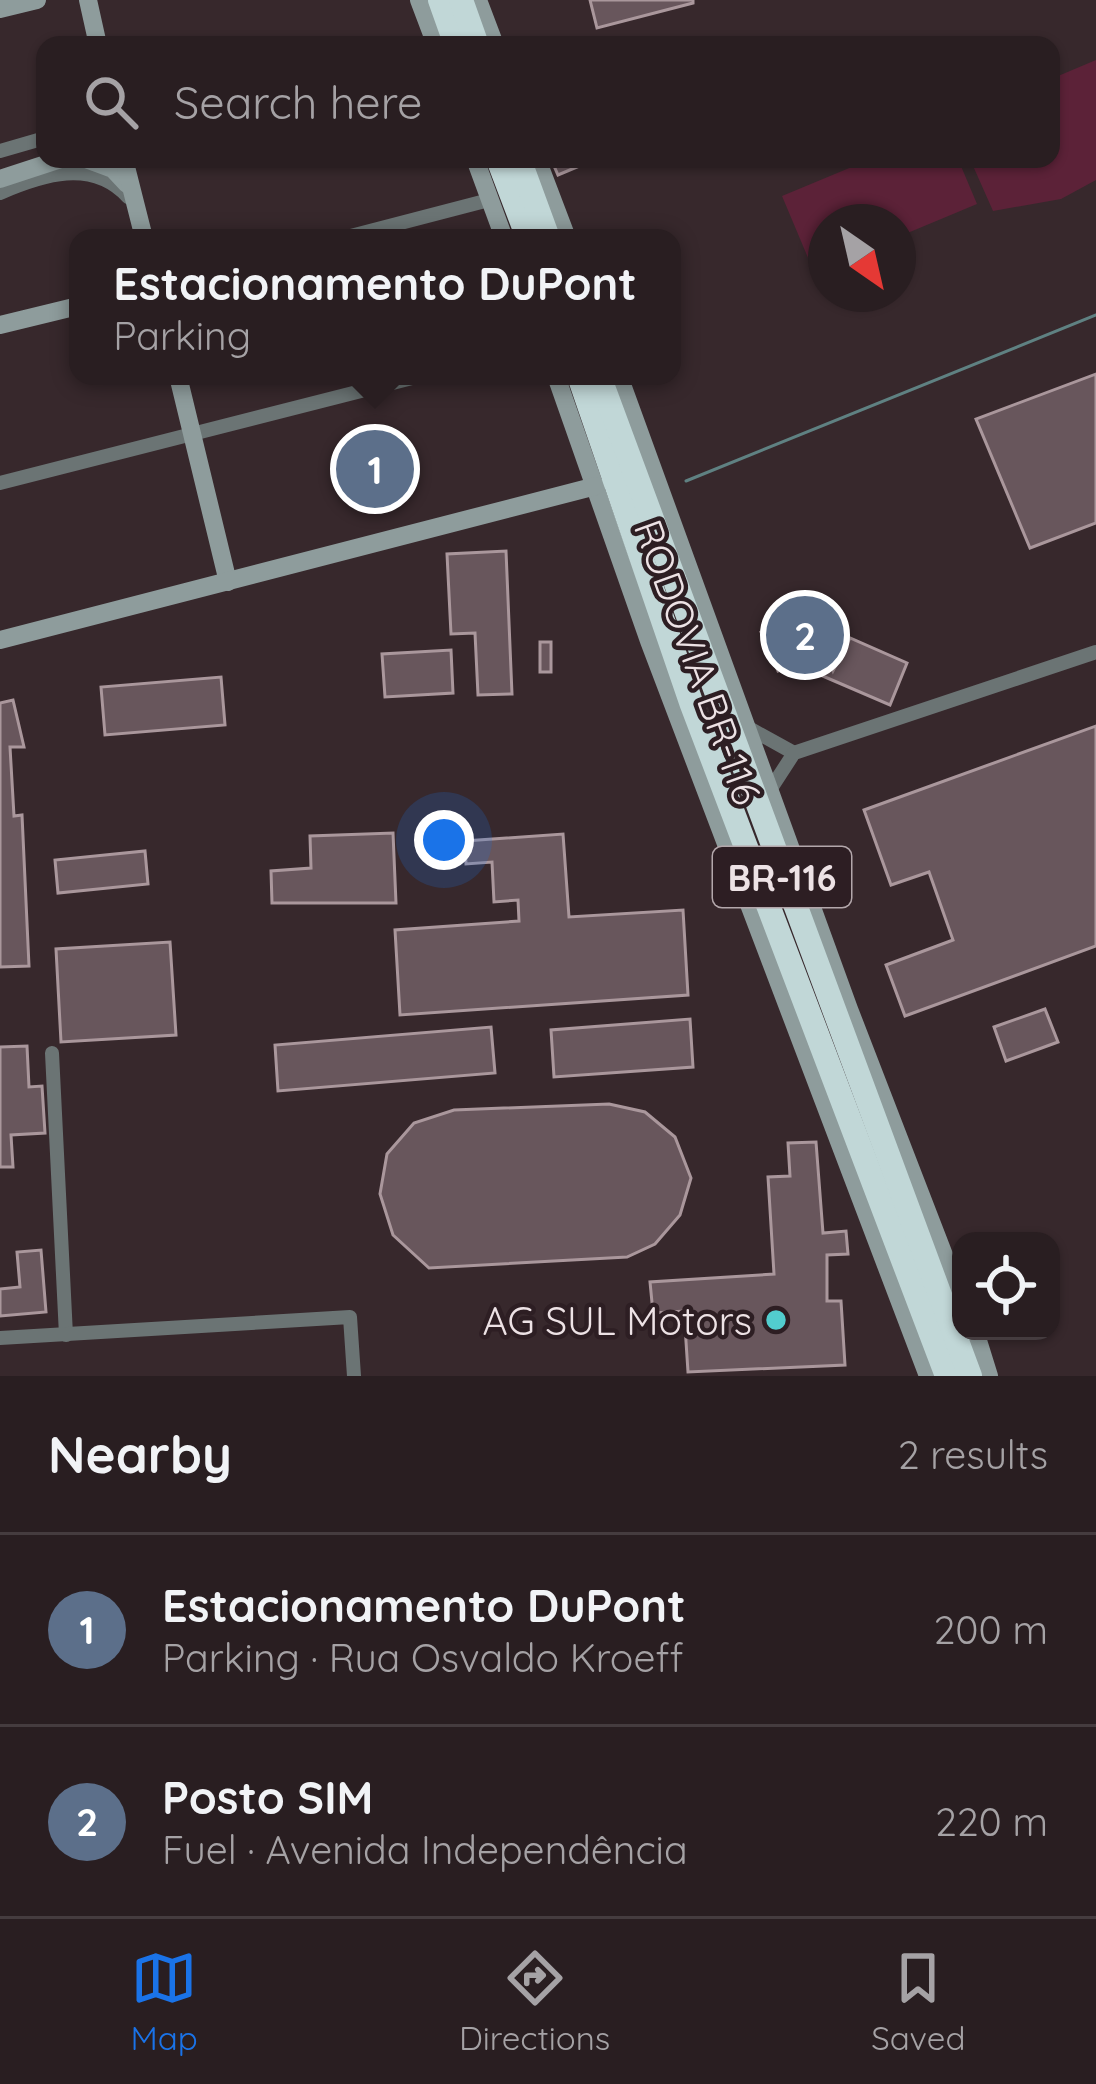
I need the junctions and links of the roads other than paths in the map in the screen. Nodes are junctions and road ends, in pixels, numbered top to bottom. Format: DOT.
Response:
graph roads {
  1 [pos="37,0"];
  2 [pos="88,0"];
  3 [pos="419,0"];
  4 [pos="440,0"];
  5 [pos="460,0"];
  6 [pos="478,0"];
  7 [pos="0,9"];
  8 [pos="96,36"];
  9 [pos="433,36"];
  10 [pos="453,36"];
  11 [pos="474,36"];
  12 [pos="492,36"];
  13 [pos="36,141"];
  14 [pos="0,151"];
  15 [pos="36,156"];
  16 [pos="36,167"];
  17 [pos="0,168"];
  18 [pos="110,168"];
  19 [pos="126,168"];
  20 [pos="479,168"];
  21 [pos="501,168"];
  22 [pos="522,168"];
  23 [pos="540,168"];
  24 [pos="0,179"];
  25 [pos="0,194"];
  26 [pos="489,200"];
  27 [pos="134,201"];
  28 [pos="142,229"];
  29 [pos="378,229"];
  30 [pos="500,229"];
  31 [pos="525,229"];
  32 [pos="545,229"];
  33 [pos="564,229"];
  34 [pos="69,308"];
  35 [pos="0,326"];
  36 [pos="180,385"];
  37 [pos="385,385"];
  38 [pos="559,385"];
  39 [pos="582,385"];
  40 [pos="602,385"];
  41 [pos="617,385"];
  42 [pos="619,385"];
  43 [pos="620,434"];
  44 [pos="192,435"];
  45 [pos="0,484"];
  46 [pos="596,486"];
  47 [pos="229,582"];
  48 [pos="0,640"];
  49 [pos="649,641"];
  50 [pos="1096,652"];
  51 [pos="692,705"];
  52 [pos="747,727"];
  53 [pos="794,753"];
  54 [pos="770,790"];
  55 [pos="52,1054"];
  56 [pos="952,1275"];
  57 [pos="66,1335"];
  58 [pos="0,1338"];
  59 [pos="978,1340"];
  60 [pos="354,1376"];
  61 [pos="928,1376"];
  62 [pos="947,1376"];
  63 [pos="970,1376"];
  64 [pos="989,1376"];
  1 -- 7 [label="main road"];
  2 -- 8 [label="main road"];
  3 -- 9 [label="main road"];
  4 -- 10 [label="highway"];
  5 -- 11 [label="highway"];
  6 -- 12 [label="main road"];
  13 -- 14 [label="street"];
  15 -- 17 [label="main road"];
  16 -- 24 [label="main road"];
  18 -- 27 [label="main road"];
  19 -- 27 [label="main road"];
  20 -- 26 [label="main road"];
  21 -- 31 [label="highway"];
  22 -- 32 [label="highway"];
  23 -- 33 [label="main road"];
  25 -- 27 [label="street"];
  26 -- 29 [label="street"];
  26 -- 30 [label="main road"];
  27 -- 28 [label="main road"];
  34 -- 35 [label="main road"];
  36 -- 44 [label="main road"];
  37 -- 44 [label="street"];
  38 -- 46 [label="main road, RODOVIA BR-116"];
  39 -- 51 [label="highway, RODOVIA BR-116 / BR-116"];
  40 -- 43 [label="highway, RODOVIA BR-116 / BR-116"];
  41 -- 43 [label="highway"];
  42 -- 52 [label="main road"];
  43 -- 63 [label="highway, RODOVIA BR-116 / BR-116"];
  44 -- 45 [label="street"];
  44 -- 47 [label="main road"];
  46 -- 47 [label="main road"];
  46 -- 49 [label="main road, RODOVIA BR-116"];
  47 -- 48 [label="main road"];
  49 -- 51 [label="highway"];
  49 -- 61 [label="main road, RODOVIA BR-116"];
  50 -- 53 [label="street"];
  51 -- 62 [label="highway, RODOVIA BR-116 / BR-116"];
  52 -- 53 [label="street"];
  52 -- 54 [label="main road"];
  53 -- 54 [label="street"];
  54 -- 56 [label="main road"];
  55 -- 57 [label="street"];
  57 -- 58 [label="street"];
  57 -- 60 [label="street"];
  59 -- 64 [label="main road"];
}
